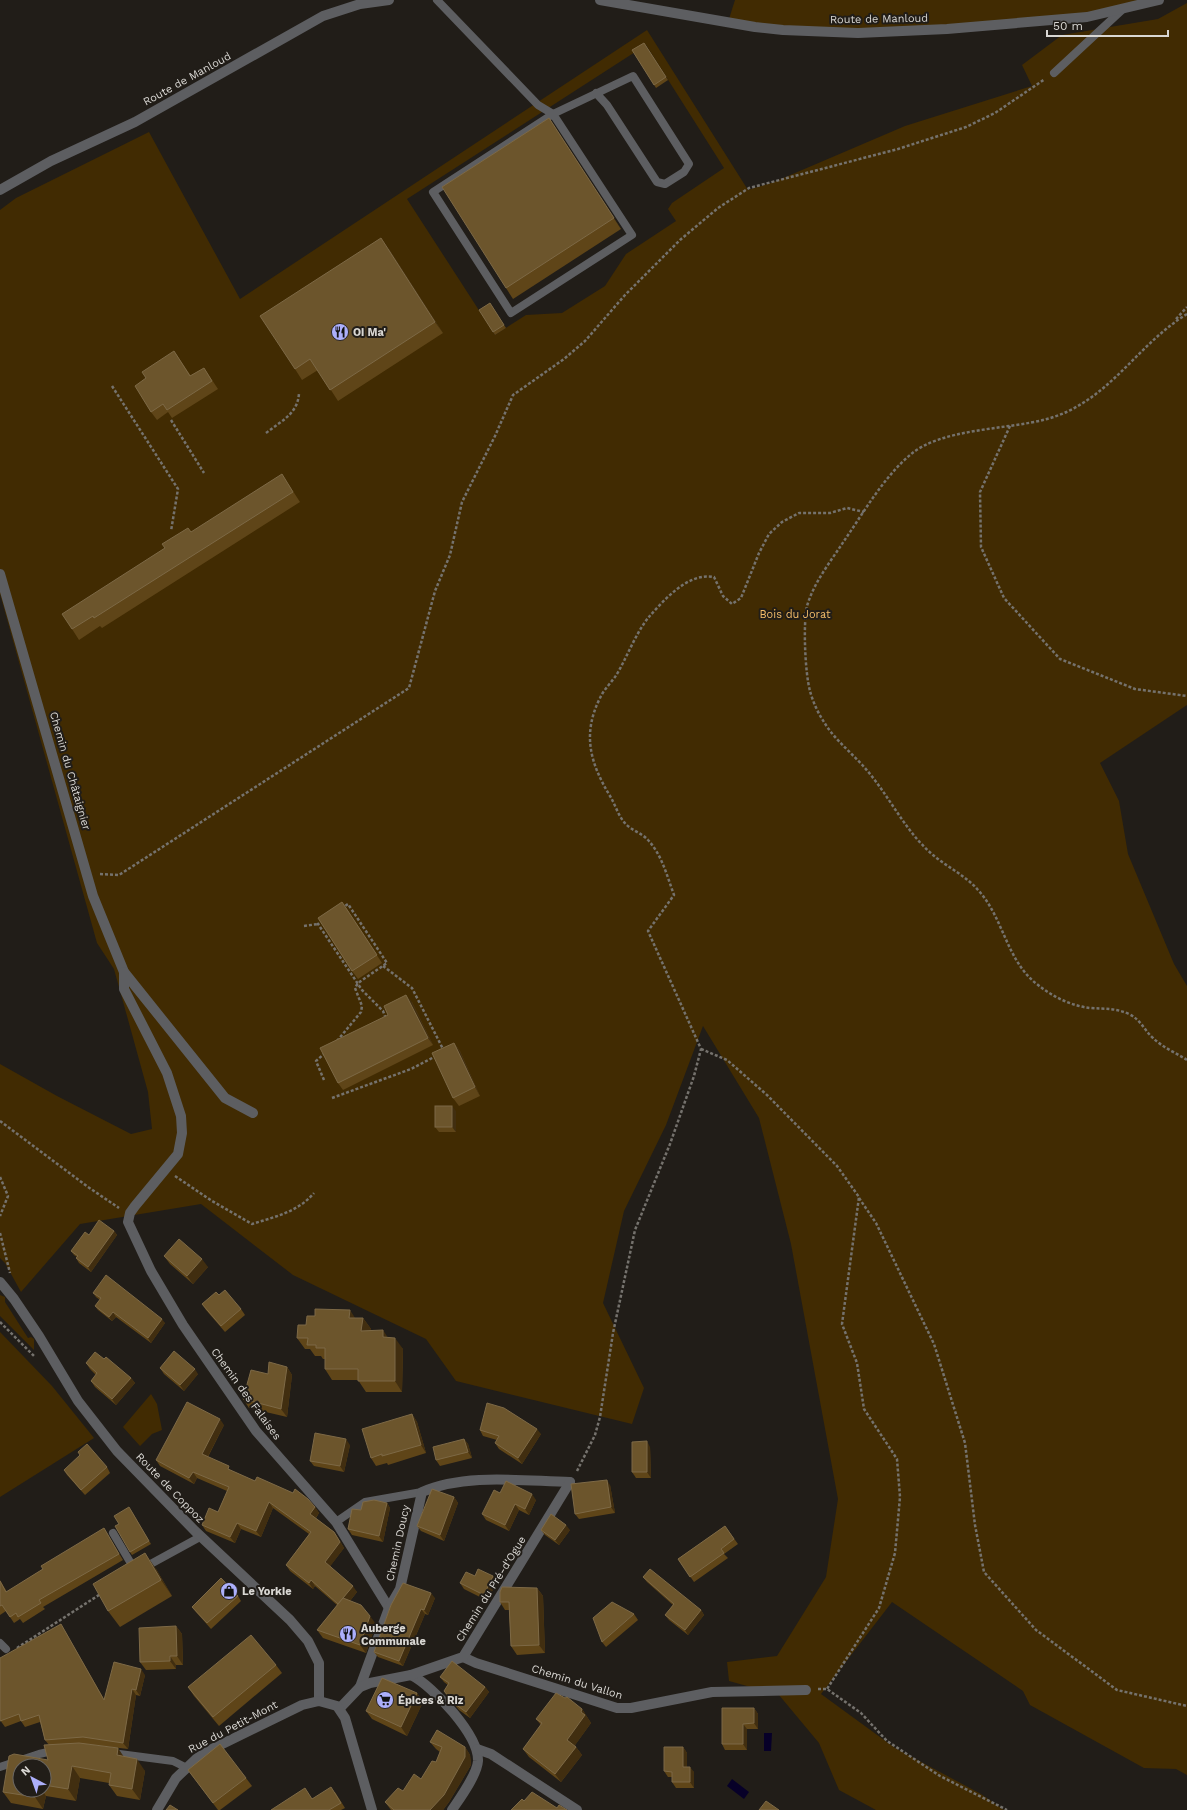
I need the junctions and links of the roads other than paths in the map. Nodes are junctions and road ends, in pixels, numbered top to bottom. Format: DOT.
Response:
graph roads {
  1 [pos="389,0"];
  2 [pos="437,0"];
  3 [pos="600,0"];
  4 [pos="1159,0"];
  5 [pos="1124,9"];
  6 [pos="1054,73"];
  7 [pos="596,93"];
  8 [pos="554,114"];
  9 [pos="0,190"];
  10 [pos="0,574"];
  11 [pos="124,972"];
  12 [pos="253,1113"];
  13 [pos="129,1218"];
  14 [pos="3,1285"];
  15 [pos="422,1492"];
  16 [pos="336,1522"];
  17 [pos="113,1533"];
  18 [pos="200,1537"];
  19 [pos="389,1608"];
  20 [pos="463,1657"];
  21 [pos="411,1675"];
  22 [pos="360,1687"];
  23 [pos="806,1690"];
  24 [pos="319,1701"];
  25 [pos="340,1708"];
  26 [pos="477,1749"];
  27 [pos="64,1750"];
  28 [pos="101,1751"];
  29 [pos="0,1767"];
  30 [pos="185,1767"];
  31 [pos="156,1810"];
  32 [pos="372,1810"];
  33 [pos="452,1810"];
  34 [pos="578,1810"];
  1 -- 9 [label="street, Route de Manloud"];
  2 -- 8 [label="lane"];
  3 -- 5 [label="street, Route de Manloud"];
  4 -- 5 [label="street, Route de Manloud"];
  5 -- 6 [label="lane"];
  7 -- 7 [label="lane"];
  7 -- 8 [label="lane"];
  8 -- 8 [label="lane"];
  10 -- 11 [label="street, Chemin du Châtaignier"];
  11 -- 12 [label="street, Chemin du Châtaignier"];
  11 -- 13 [label="street, Chemin du Châtaignier"];
  13 -- 16 [label="street, Chemin des Falaises"];
  14 -- 18 [label="street, Route de Coppoz"];
  15 -- 16 [label="lane"];
  15 -- 19 [label="street, Chemin Doucy"];
  15 -- 20 [label="street, Chemin du Pré-d'Ogue"];
  16 -- 19 [label="street, Chemin des Falaises"];
  17 -- 18 [label="lane"];
  18 -- 24 [label="street, Route de Coppoz"];
  19 -- 22 [label="street, Chemin Doucy"];
  20 -- 21 [label="street, Chemin du Pré-d'Ogue"];
  20 -- 23 [label="street, Chemin du Vallon"];
  21 -- 22 [label="street, Chemin du Pré-d'Ogue"];
  21 -- 26 [label="street"];
  22 -- 25 [label="street"];
  24 -- 25 [label="street"];
  24 -- 30 [label="street, Rue du Petit-Mont"];
  25 -- 32 [label="street"];
  26 -- 33 [label="street"];
  26 -- 34 [label="street"];
  27 -- 29 [label="lane"];
  28 -- 30 [label="lane"];
  30 -- 31 [label="street, Rue du Petit-Mont"];
}
